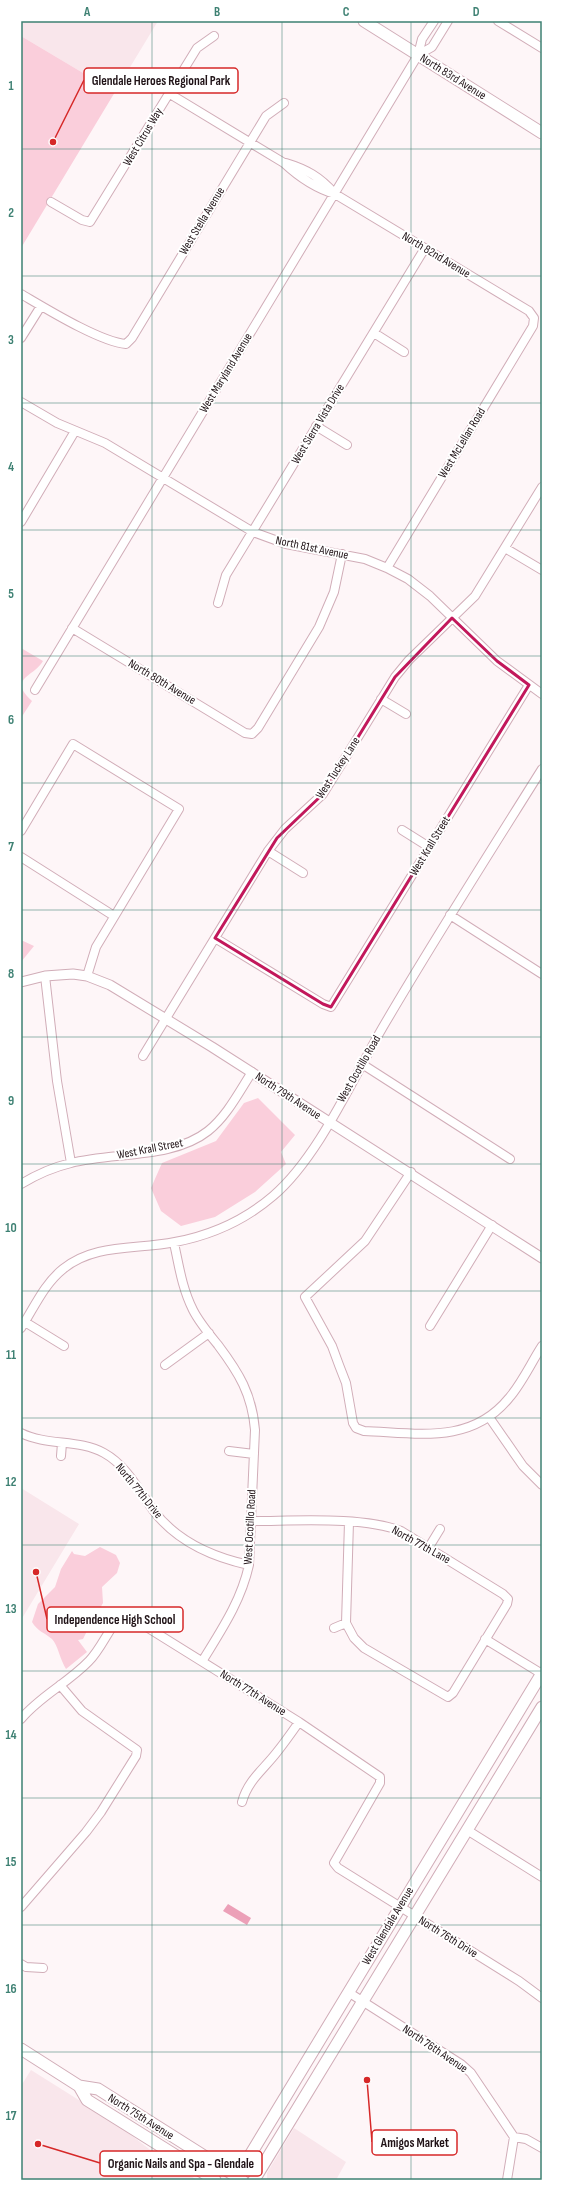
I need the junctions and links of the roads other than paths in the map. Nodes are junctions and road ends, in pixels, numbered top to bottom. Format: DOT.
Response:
graph roads {
  1 [pos="364,21"];
  2 [pos="434,21"];
  3 [pos="448,21"];
  4 [pos="498,21"];
  5 [pos="214,36"];
  6 [pos="542,48"];
  7 [pos="418,55"];
  8 [pos="170,94"];
  9 [pos="284,103"];
  10 [pos="542,133"];
  11 [pos="249,143"];
  12 [pos="335,194"];
  13 [pos="51,202"];
  14 [pos="425,248"];
  15 [pos="21,294"];
  16 [pos="41,306"];
  17 [pos="534,318"];
  18 [pos="374,333"];
  19 [pos="21,338"];
  20 [pos="404,352"];
  21 [pos="21,402"];
  22 [pos="316,426"];
  23 [pos="76,431"];
  24 [pos="348,445"];
  25 [pos="163,478"];
  26 [pos="542,488"];
  27 [pos="21,522"];
  28 [pos="253,532"];
  29 [pos="505,548"];
  30 [pos="342,554"];
  31 [pos="387,568"];
  32 [pos="542,570"];
  33 [pos="218,603"];
  34 [pos="452,618"];
  35 [pos="72,628"];
  36 [pos="529,685"];
  37 [pos="34,690"];
  38 [pos="542,694"];
  39 [pos="381,699"];
  40 [pos="406,714"];
  41 [pos="542,768"];
  42 [pos="402,830"];
  43 [pos="21,831"];
  44 [pos="429,847"];
  45 [pos="268,851"];
  46 [pos="21,857"];
  47 [pos="303,873"];
  48 [pos="450,915"];
  49 [pos="114,916"];
  50 [pos="215,938"];
  51 [pos="542,974"];
  52 [pos="45,976"];
  53 [pos="87,976"];
  54 [pos="21,982"];
  55 [pos="166,1018"];
  56 [pos="143,1056"];
  57 [pos="362,1064"];
  58 [pos="252,1072"];
  59 [pos="329,1122"];
  60 [pos="510,1159"];
  61 [pos="71,1163"];
  62 [pos="411,1172"];
  63 [pos="21,1184"];
  64 [pos="492,1225"];
  65 [pos="174,1242"];
  66 [pos="542,1258"];
  67 [pos="23,1325"];
  68 [pos="430,1326"];
  69 [pos="209,1333"];
  70 [pos="64,1346"];
  71 [pos="542,1346"];
  72 [pos="165,1364"];
  73 [pos="489,1417"];
  74 [pos="21,1433"];
  75 [pos="62,1443"];
  76 [pos="229,1451"];
  77 [pos="254,1454"];
  78 [pos="61,1456"];
  79 [pos="542,1485"];
  80 [pos="252,1521"];
  81 [pos="349,1522"];
  82 [pos="440,1529"];
  83 [pos="429,1547"];
  84 [pos="249,1565"];
  85 [pos="346,1624"];
  86 [pos="334,1628"];
  87 [pos="486,1639"];
  88 [pos="203,1660"];
  89 [pos="542,1673"];
  90 [pos="60,1685"];
  91 [pos="542,1707"];
  92 [pos="21,1719"];
  93 [pos="299,1722"];
  94 [pos="242,1802"];
  95 [pos="467,1830"];
  96 [pos="334,1863"];
  97 [pos="542,1877"];
  98 [pos="400,1906"];
  99 [pos="21,1907"];
  100 [pos="415,1916"];
  101 [pos="21,1964"];
  102 [pos="43,1968"];
  103 [pos="348,1992"];
  104 [pos="542,1998"];
  105 [pos="363,2002"];
  106 [pos="21,2049"];
  107 [pos="79,2086"];
  108 [pos="514,2137"];
  109 [pos="542,2148"];
  110 [pos="238,2179"];
  111 [pos="215,2180"];
  112 [pos="254,2180"];
  113 [pos="507,2180"];
  1 -- 7 [label="main road, North 83rd Avenue"];
  2 -- 7 [label="street, West Maryland Avenue"];
  3 -- 7 [label="street, West Maryland Avenue"];
  4 -- 6 [label="street"];
  5 -- 8 [label="street, West Citrus Way"];
  7 -- 10 [label="main road, North 83rd Avenue"];
  7 -- 12 [label="street, West Maryland Avenue"];
  8 -- 11 [label="street, North 82nd Avenue"];
  8 -- 13 [label="street, West Citrus Way"];
  9 -- 11 [label="street, West Stella Avenue"];
  11 -- 12 [label="street, North 82nd Avenue"];
  11 -- 16 [label="street, West Stella Avenue"];
  12 -- 14 [label="street, North 82nd Avenue"];
  12 -- 25 [label="street, West Maryland Avenue"];
  14 -- 17 [label="street, North 82nd Avenue"];
  14 -- 18 [label="street, West Sierra Vista Drive"];
  15 -- 16 [label="street"];
  16 -- 19 [label="street"];
  17 -- 31 [label="street, West McLellan Road"];
  18 -- 20 [label="street"];
  18 -- 22 [label="street, West Sierra Vista Drive"];
  21 -- 23 [label="street, North 81st Avenue"];
  22 -- 24 [label="street"];
  22 -- 28 [label="street, West Sierra Vista Drive"];
  23 -- 25 [label="street, North 81st Avenue"];
  23 -- 27 [label="street"];
  25 -- 28 [label="street, North 81st Avenue"];
  25 -- 35 [label="street, West Maryland Avenue"];
  26 -- 29 [label="street, West Tuckey Lane"];
  28 -- 30 [label="street, North 81st Avenue"];
  28 -- 33 [label="street, West Sierra Vista Drive"];
  29 -- 32 [label="street"];
  29 -- 34 [label="street, West Tuckey Lane"];
  30 -- 31 [label="street, North 81st Avenue"];
  30 -- 35 [label="street, North 80th Avenue"];
  31 -- 34 [label="street, North 81st Avenue"];
  34 -- 36 [label="street, North 81st Avenue"];
  34 -- 39 [label="street, West Tuckey Lane"];
  35 -- 37 [label="street, West Maryland Avenue"];
  36 -- 38 [label="street, North 81st Avenue"];
  36 -- 44 [label="street, West Krall Street"];
  39 -- 40 [label="street"];
  39 -- 45 [label="street, West Tuckey Lane"];
  41 -- 48 [label="street, West Ocotillo Road"];
  42 -- 44 [label="street"];
  43 -- 49 [label="street"];
  44 -- 50 [label="street, West Krall Street"];
  45 -- 47 [label="street"];
  45 -- 50 [label="street, West Tuckey Lane"];
  46 -- 49 [label="street"];
  48 -- 51 [label="street"];
  48 -- 57 [label="street, West Ocotillo Road"];
  49 -- 53 [label="street"];
  50 -- 55 [label="street, West Tuckey Lane"];
  52 -- 53 [label="street, North 79th Avenue"];
  52 -- 54 [label="street, North 79th Avenue"];
  52 -- 61 [label="street"];
  53 -- 55 [label="street, North 79th Avenue"];
  55 -- 56 [label="street, West Tuckey Lane"];
  55 -- 58 [label="street, North 79th Avenue"];
  57 -- 59 [label="street, West Ocotillo Road"];
  57 -- 60 [label="street"];
  58 -- 59 [label="street, North 79th Avenue"];
  58 -- 61 [label="street, West Krall Street"];
  59 -- 62 [label="street, North 79th Avenue"];
  59 -- 65 [label="street, West Ocotillo Road"];
  61 -- 63 [label="street, West Krall Street"];
  62 -- 64 [label="street, North 79th Avenue"];
  62 -- 73 [label="street"];
  64 -- 66 [label="street, North 79th Avenue"];
  64 -- 68 [label="street"];
  65 -- 67 [label="street"];
  65 -- 69 [label="street, West Ocotillo Road"];
  67 -- 70 [label="street"];
  69 -- 72 [label="street"];
  69 -- 77 [label="street, West Ocotillo Road"];
  71 -- 73 [label="street"];
  73 -- 79 [label="street"];
  74 -- 75 [label="street, North 77th Drive"];
  75 -- 78 [label="street"];
  75 -- 84 [label="street, North 77th Drive"];
  76 -- 77 [label="street"];
  77 -- 80 [label="street, West Ocotillo Road"];
  80 -- 81 [label="street, North 77th Lane"];
  80 -- 84 [label="street, West Ocotillo Road"];
  81 -- 83 [label="street, North 77th Lane"];
  81 -- 85 [label="street"];
  82 -- 83 [label="street"];
  83 -- 87 [label="street, North 77th Lane"];
  84 -- 88 [label="street, West Ocotillo Road"];
  85 -- 86 [label="street"];
  85 -- 87 [label="street"];
  87 -- 89 [label="street"];
  88 -- 90 [label="street, North 77th Avenue"];
  88 -- 93 [label="street, North 77th Avenue"];
  89 -- 98 [label="main road, West Glendale Avenue"];
  90 -- 92 [label="street"];
  90 -- 99 [label="street"];
  91 -- 95 [label="main road, West Glendale Avenue"];
  93 -- 94 [label="street"];
  93 -- 96 [label="street, North 77th Avenue"];
  95 -- 97 [label="street"];
  95 -- 100 [label="main road, West Glendale Avenue"];
  96 -- 98 [label="street, North 76th Drive"];
  98 -- 100 [label="street, North 76th Drive"];
  98 -- 103 [label="main road, West Glendale Avenue"];
  100 -- 104 [label="street, North 76th Drive"];
  100 -- 105 [label="main road, West Glendale Avenue"];
  101 -- 102 [label="street"];
  103 -- 105 [label="street, North 76th Avenue"];
  103 -- 110 [label="main road, West Glendale Avenue"];
  105 -- 108 [label="street, North 76th Avenue"];
  105 -- 112 [label="main road, West Glendale Avenue"];
  106 -- 107 [label="main road, North 75th Avenue"];
  107 -- 110 [label="main road, North 75th Avenue"];
  107 -- 111 [label="main road, North 75th Avenue"];
  108 -- 109 [label="street"];
  108 -- 113 [label="street"];
}
